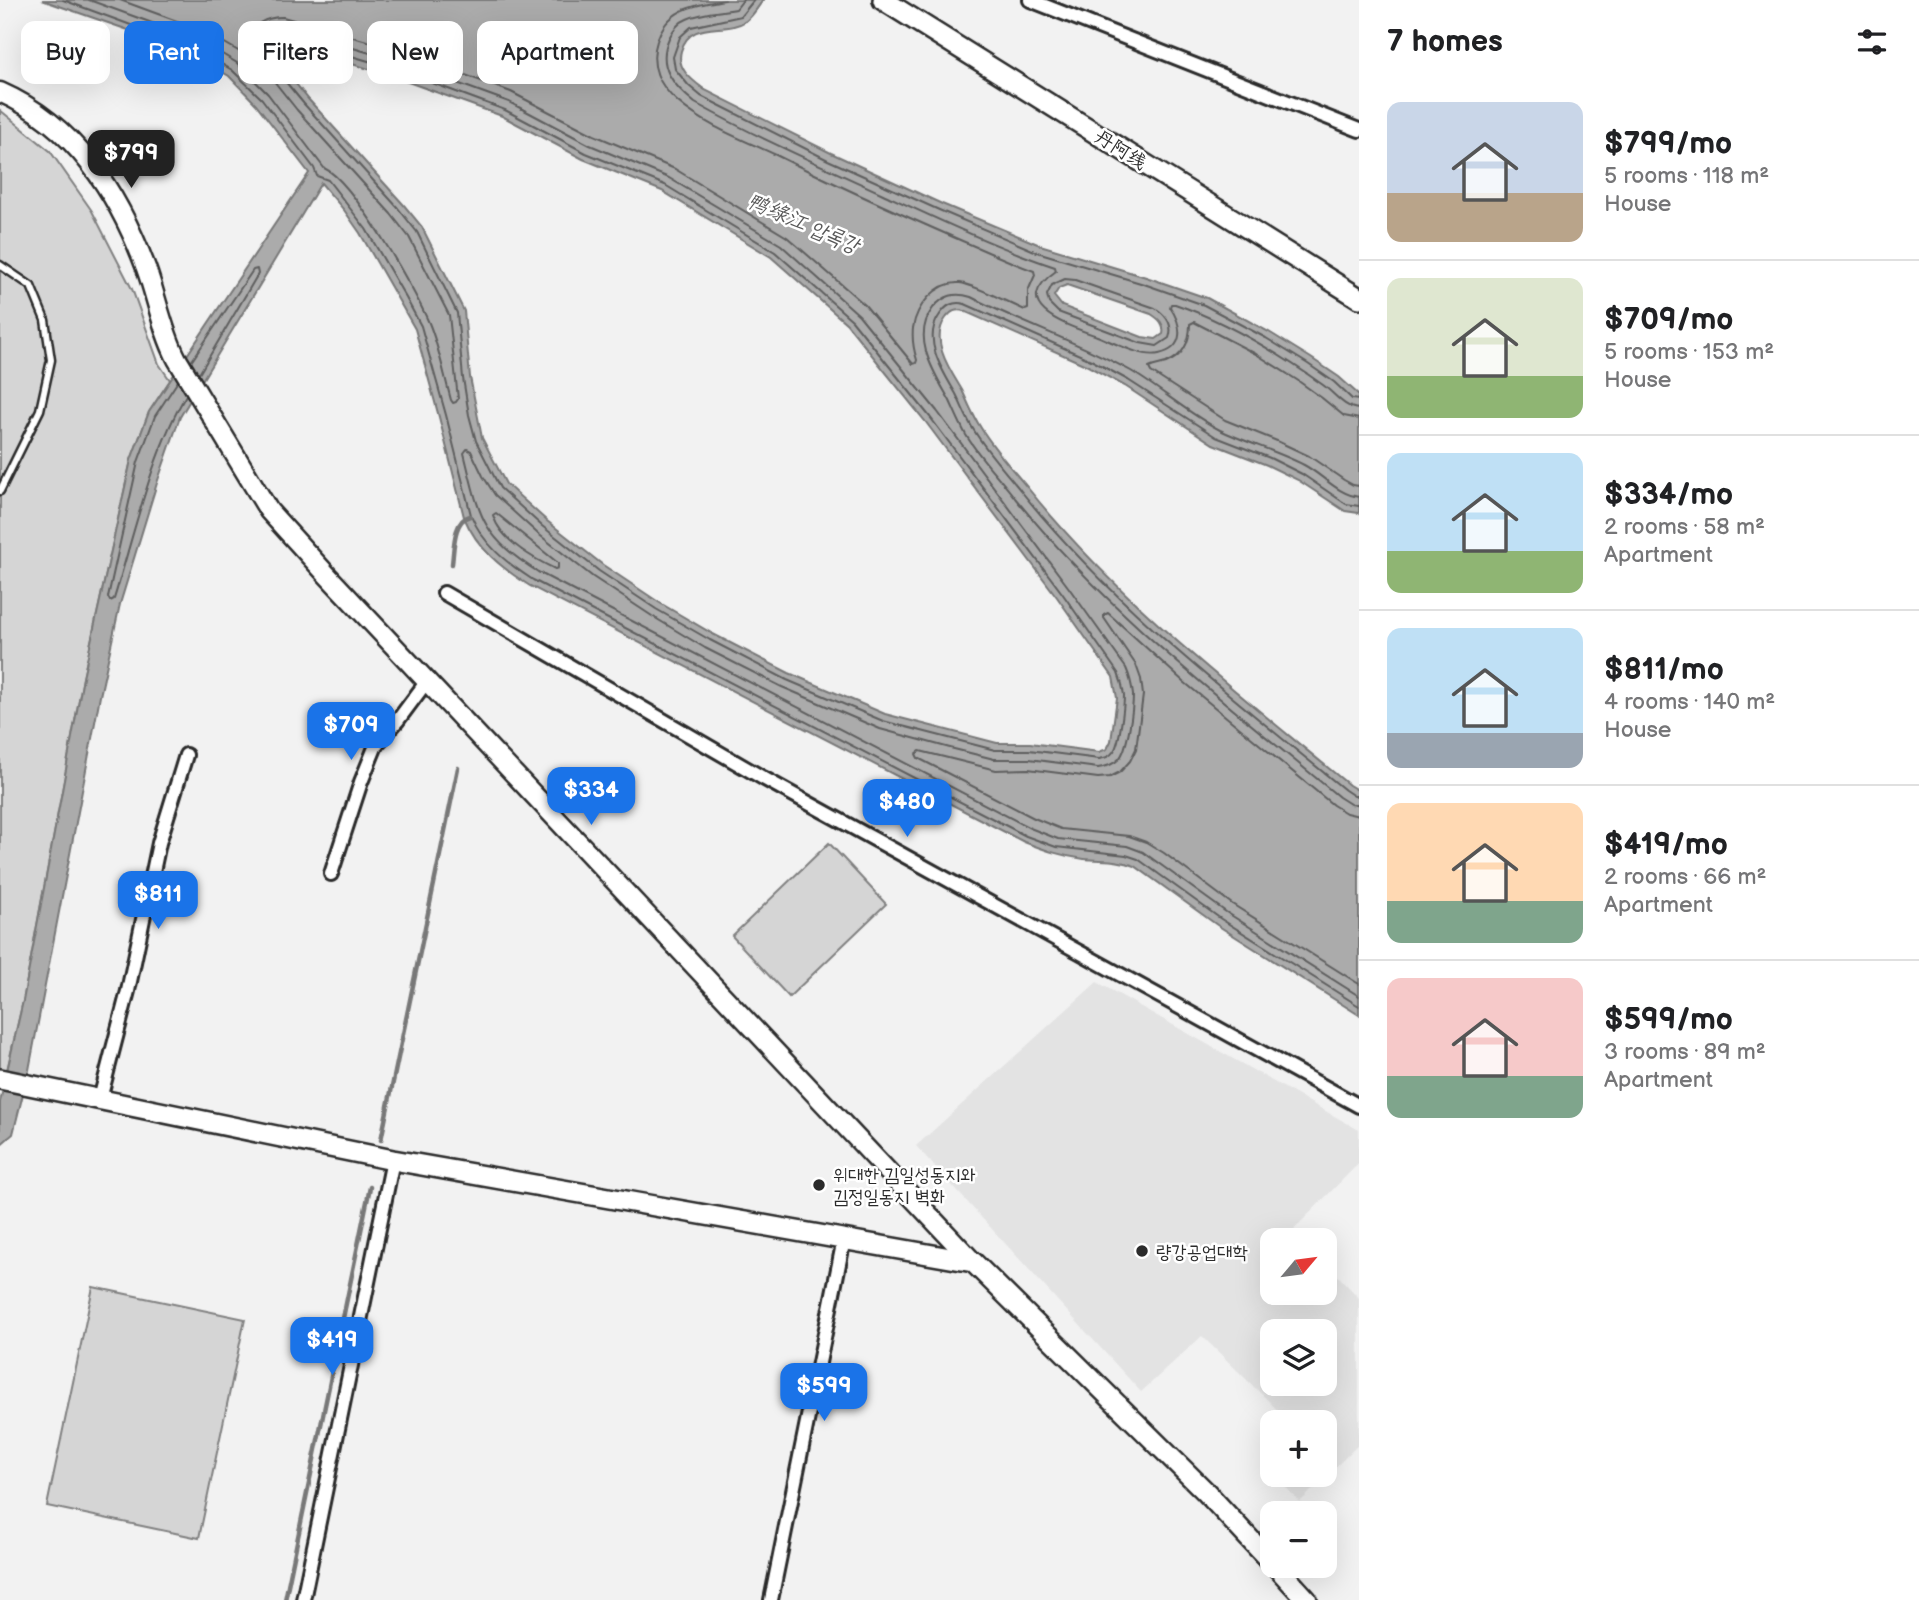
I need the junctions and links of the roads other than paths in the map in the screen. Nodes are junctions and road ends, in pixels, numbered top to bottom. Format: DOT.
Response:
graph roads {
  1 [pos="884,0"];
  2 [pos="1030,0"];
  3 [pos="0,92"];
  4 [pos="1359,130"];
  5 [pos="0,265"];
  6 [pos="1359,298"];
  7 [pos="0,491"];
  8 [pos="444,593"];
  9 [pos="427,681"];
  10 [pos="186,755"];
  11 [pos="331,874"];
  12 [pos="0,1079"];
  13 [pos="100,1099"];
  14 [pos="1359,1106"];
  15 [pos="393,1160"];
  16 [pos="844,1239"];
  17 [pos="973,1262"];
  18 [pos="1260,1549"];
  19 [pos="1287,1578"];
  20 [pos="303,1600"];
  21 [pos="771,1600"];
  22 [pos="1307,1600"];
  1 -- 6 [label="main road, 丹阿线"];
  2 -- 4 [label="street"];
  3 -- 9 [label="main road"];
  5 -- 7 [label="lane"];
  8 -- 14 [label="street"];
  9 -- 11 [label="street"];
  9 -- 17 [label="main road"];
  10 -- 13 [label="street"];
  12 -- 13 [label="main road"];
  13 -- 15 [label="main road"];
  15 -- 16 [label="main road"];
  15 -- 20 [label="street"];
  16 -- 17 [label="main road"];
  16 -- 21 [label="street"];
  17 -- 18 [label="main road"];
  19 -- 22 [label="main road"];
}
